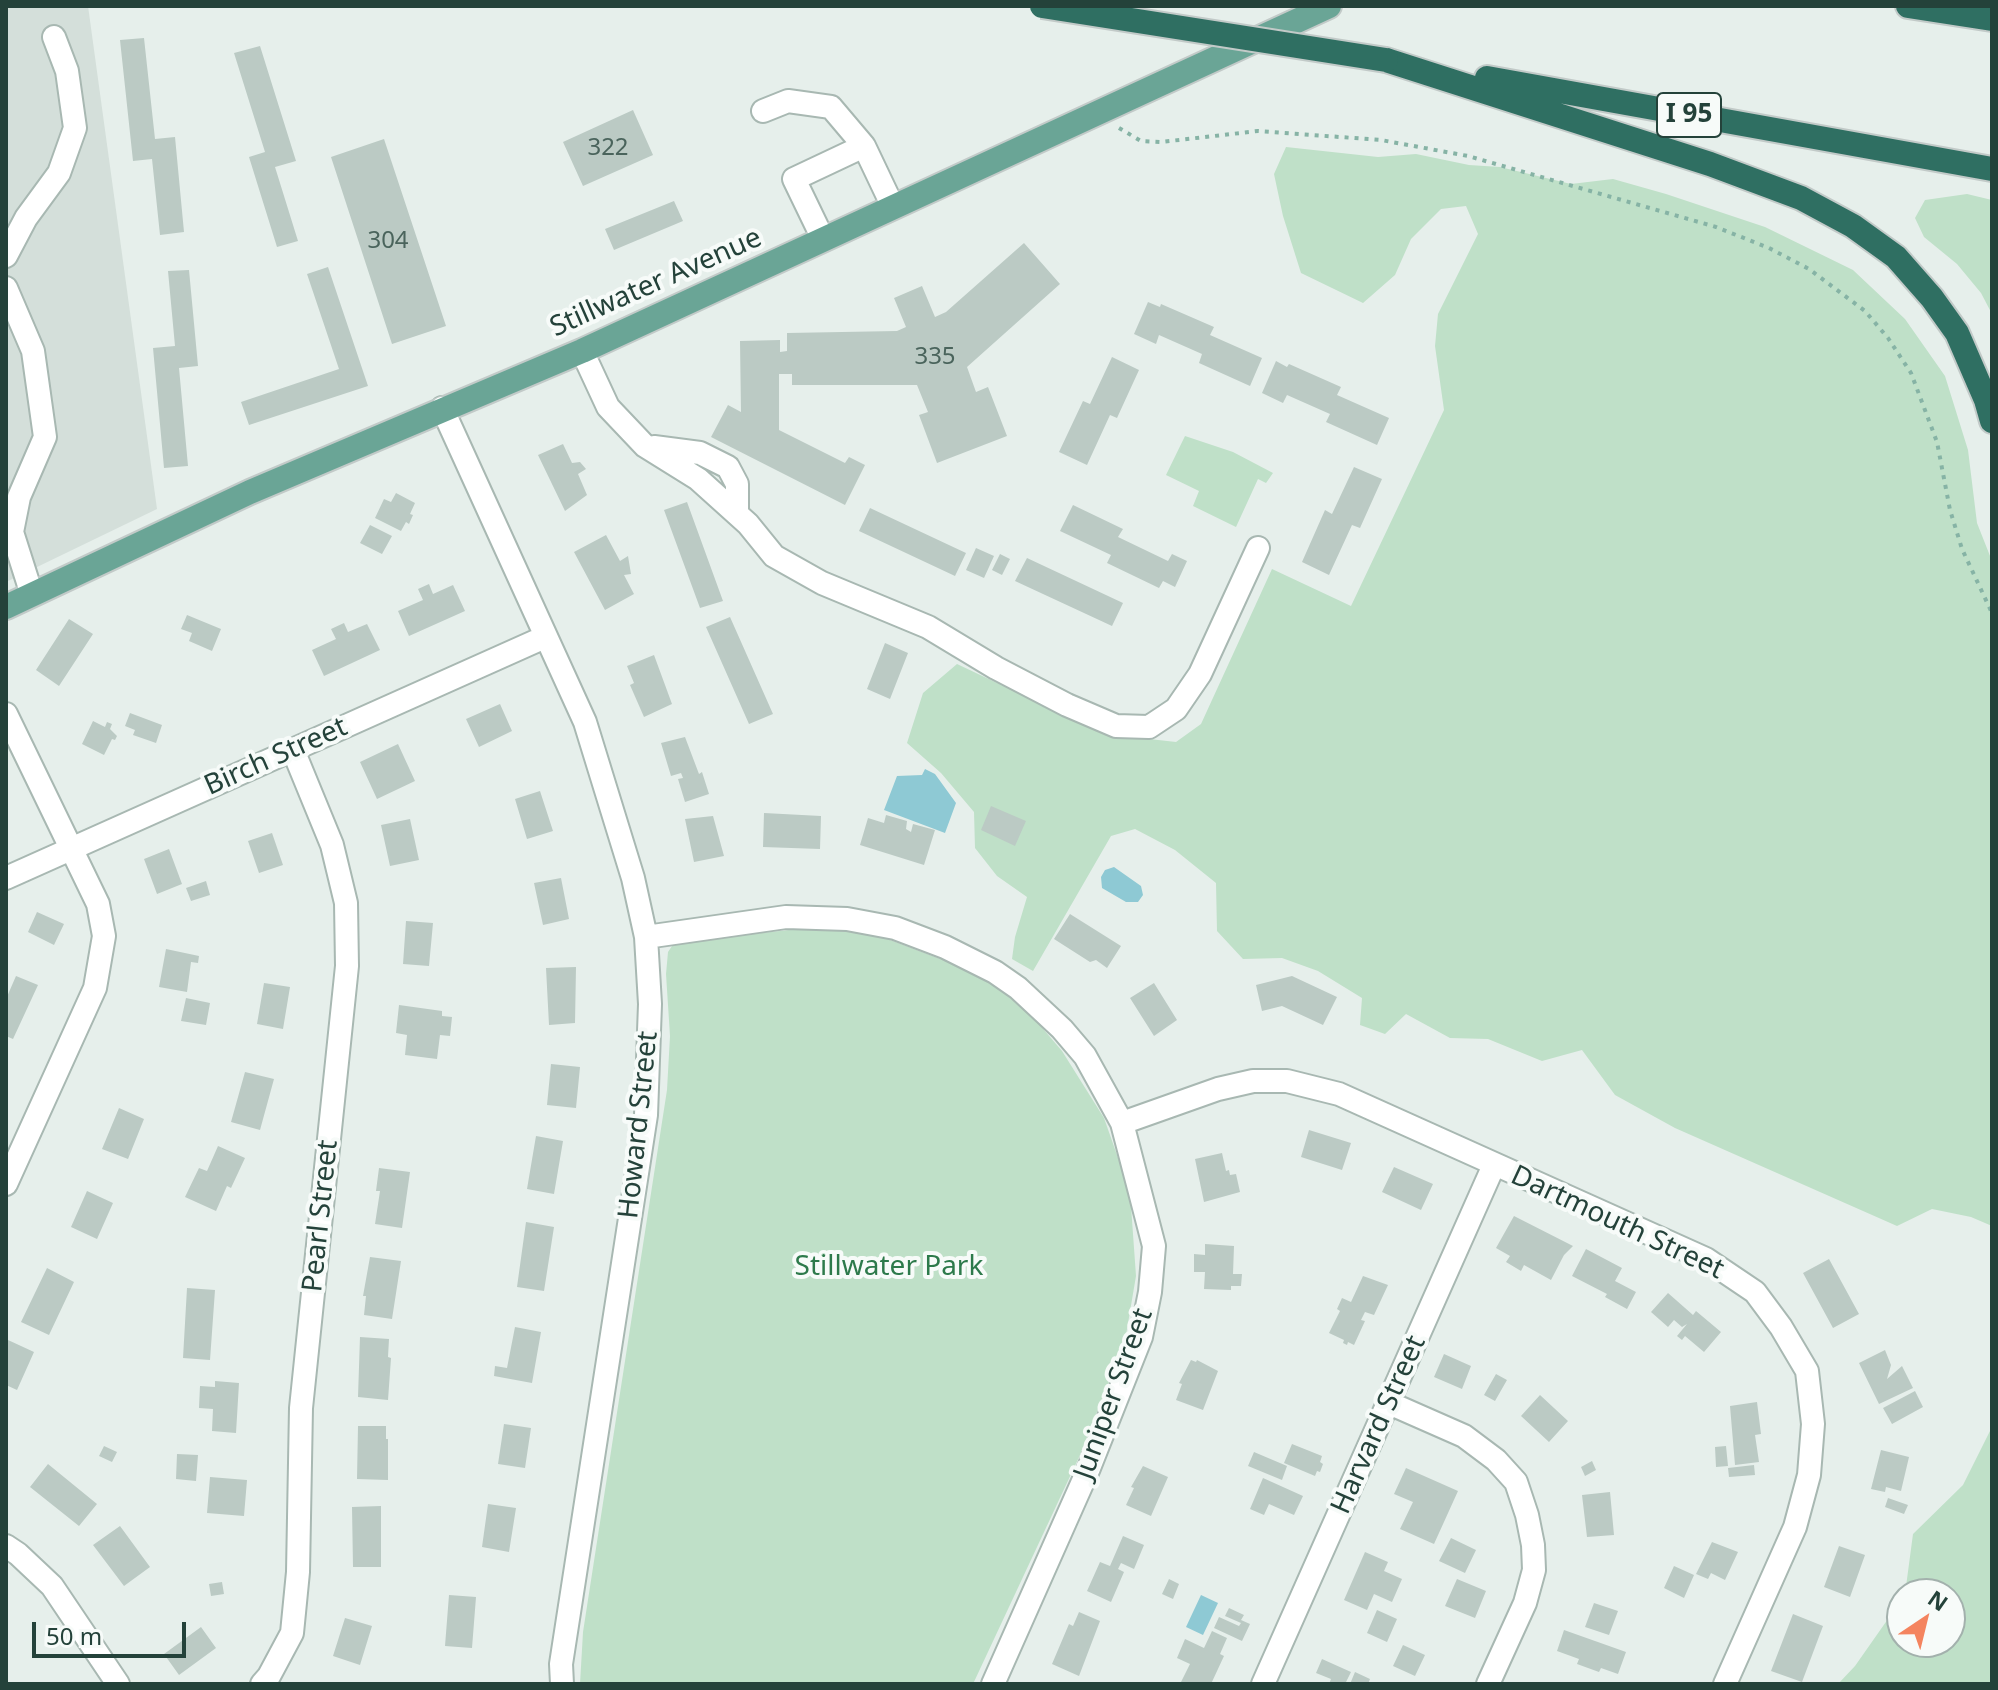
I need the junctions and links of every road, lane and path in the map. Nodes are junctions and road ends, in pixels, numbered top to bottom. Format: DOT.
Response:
graph roads {
  1 [pos="1042,6"];
  2 [pos="1329,6"];
  3 [pos="1908,6"];
  4 [pos="1992,19"];
  5 [pos="54,37"];
  6 [pos="1386,60"];
  7 [pos="763,111"];
  8 [pos="1092,115"];
  9 [pos="864,146"];
  10 [pos="1992,169"];
  11 [pos="893,207"];
  12 [pos="823,239"];
  13 [pos="6,256"];
  14 [pos="6,288"];
  15 [pos="582,351"];
  16 [pos="442,408"];
  17 [pos="1992,421"];
  18 [pos="1258,548"];
  19 [pos="32,595"];
  20 [pos="6,607"];
  21 [pos="1992,613"];
  22 [pos="545,637"];
  23 [pos="6,714"];
  24 [pos="293,750"];
  25 [pos="70,848"];
  26 [pos="6,878"];
  27 [pos="646,937"];
  28 [pos="1122,1123"];
  29 [pos="1494,1165"];
  30 [pos="6,1184"];
  31 [pos="1389,1403"];
  32 [pos="6,1546"];
  33 [pos="118,1684"];
  34 [pos="262,1684"];
  35 [pos="562,1684"];
  36 [pos="993,1684"];
  37 [pos="1263,1684"];
  38 [pos="1488,1684"];
  39 [pos="1725,1684"];
  1 -- 6 [label="highway, I 95, bridge"];
  2 -- 8 [label="main road, Stillwater Avenue"];
  3 -- 4 [label="highway"];
  5 -- 13 [label="street"];
  6 -- 10 [label="highway, I 95"];
  6 -- 17 [label="highway"];
  7 -- 9 [label="street"];
  8 -- 11 [label="main road, Stillwater Avenue"];
  8 -- 21 [label="path"];
  9 -- 11 [label="street"];
  9 -- 12 [label="street"];
  11 -- 12 [label="main road, Stillwater Avenue"];
  12 -- 15 [label="main road, Stillwater Avenue"];
  14 -- 19 [label="street"];
  15 -- 16 [label="main road, Stillwater Avenue"];
  15 -- 18 [label="street"];
  16 -- 19 [label="main road, Stillwater Avenue"];
  16 -- 22 [label="street, Howard Street"];
  19 -- 20 [label="main road, Stillwater Avenue"];
  22 -- 24 [label="street, Birch Street"];
  22 -- 27 [label="street, Howard Street"];
  23 -- 25 [label="street"];
  24 -- 25 [label="street, Birch Street"];
  24 -- 34 [label="street, Pearl Street"];
  25 -- 26 [label="street, Birch Street"];
  25 -- 30 [label="street"];
  27 -- 28 [label="street, Juniper Street"];
  27 -- 35 [label="street, Howard Street"];
  28 -- 29 [label="street, Dartmouth Street"];
  28 -- 36 [label="street, Juniper Street"];
  29 -- 31 [label="street, Harvard Street"];
  29 -- 39 [label="street, Dartmouth Street"];
  31 -- 37 [label="street, Harvard Street"];
  31 -- 38 [label="street"];
  32 -- 33 [label="street"];
}
